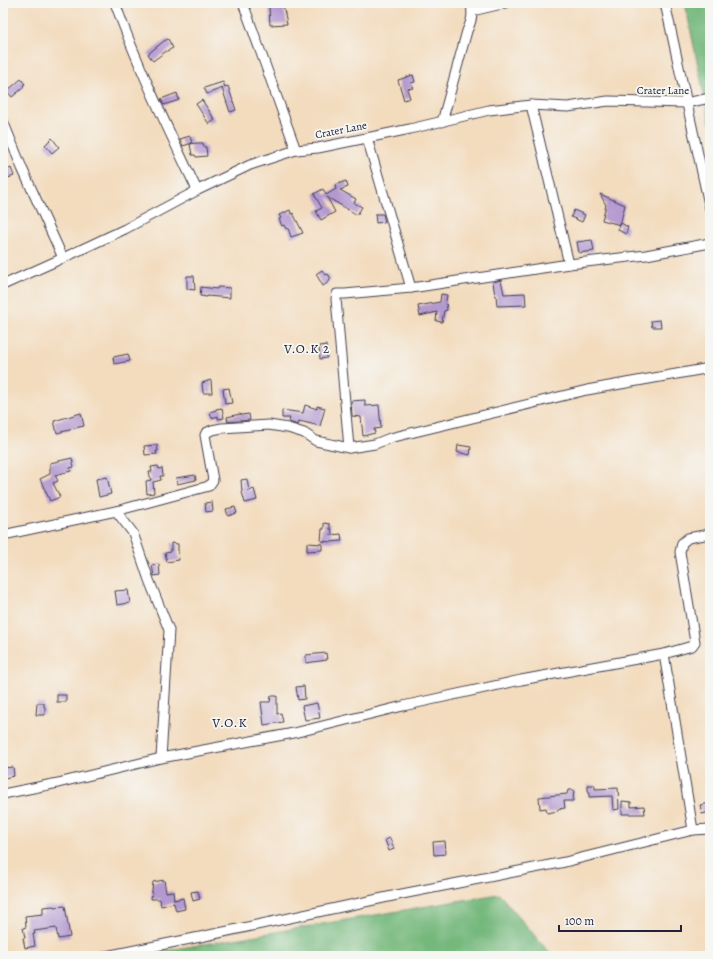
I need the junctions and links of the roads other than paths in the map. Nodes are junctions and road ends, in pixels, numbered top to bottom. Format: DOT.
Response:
graph roads {
  1 [pos="115,3"];
  2 [pos="243,3"];
  3 [pos="506,3"];
  4 [pos="665,3"];
  5 [pos="472,7"];
  6 [pos="710,98"];
  7 [pos="686,103"];
  8 [pos="530,105"];
  9 [pos="3,121"];
  10 [pos="442,122"];
  11 [pos="367,138"];
  12 [pos="296,150"];
  13 [pos="197,190"];
  14 [pos="710,209"];
  15 [pos="710,243"];
  16 [pos="64,258"];
  17 [pos="569,264"];
  18 [pos="3,285"];
  19 [pos="411,288"];
  20 [pos="710,368"];
  21 [pos="349,448"];
  22 [pos="116,511"];
  23 [pos="710,534"];
  24 [pos="3,535"];
  25 [pos="664,654"];
  26 [pos="161,758"];
  27 [pos="3,794"];
  28 [pos="710,829"];
  29 [pos="692,830"];
  30 [pos="106,956"];
  1 -- 13 [label="street"];
  2 -- 12 [label="street"];
  3 -- 5 [label="street"];
  4 -- 7 [label="street"];
  5 -- 10 [label="street"];
  6 -- 7 [label="street, Crater Lane"];
  7 -- 8 [label="street, Crater Lane"];
  7 -- 14 [label="street"];
  8 -- 10 [label="street, Crater Lane"];
  8 -- 17 [label="street"];
  9 -- 16 [label="street"];
  10 -- 11 [label="street, Crater Lane"];
  11 -- 12 [label="street, Crater Lane"];
  11 -- 19 [label="street"];
  12 -- 13 [label="street, Crater Lane"];
  13 -- 16 [label="street, Crater Lane"];
  15 -- 17 [label="street"];
  16 -- 18 [label="street, Crater Lane"];
  17 -- 19 [label="street"];
  19 -- 21 [label="street"];
  20 -- 21 [label="street"];
  21 -- 22 [label="street"];
  22 -- 24 [label="street"];
  22 -- 26 [label="street"];
  23 -- 25 [label="street"];
  25 -- 26 [label="street"];
  25 -- 29 [label="street"];
  26 -- 27 [label="street"];
  28 -- 29 [label="street"];
  29 -- 30 [label="street"];
}
